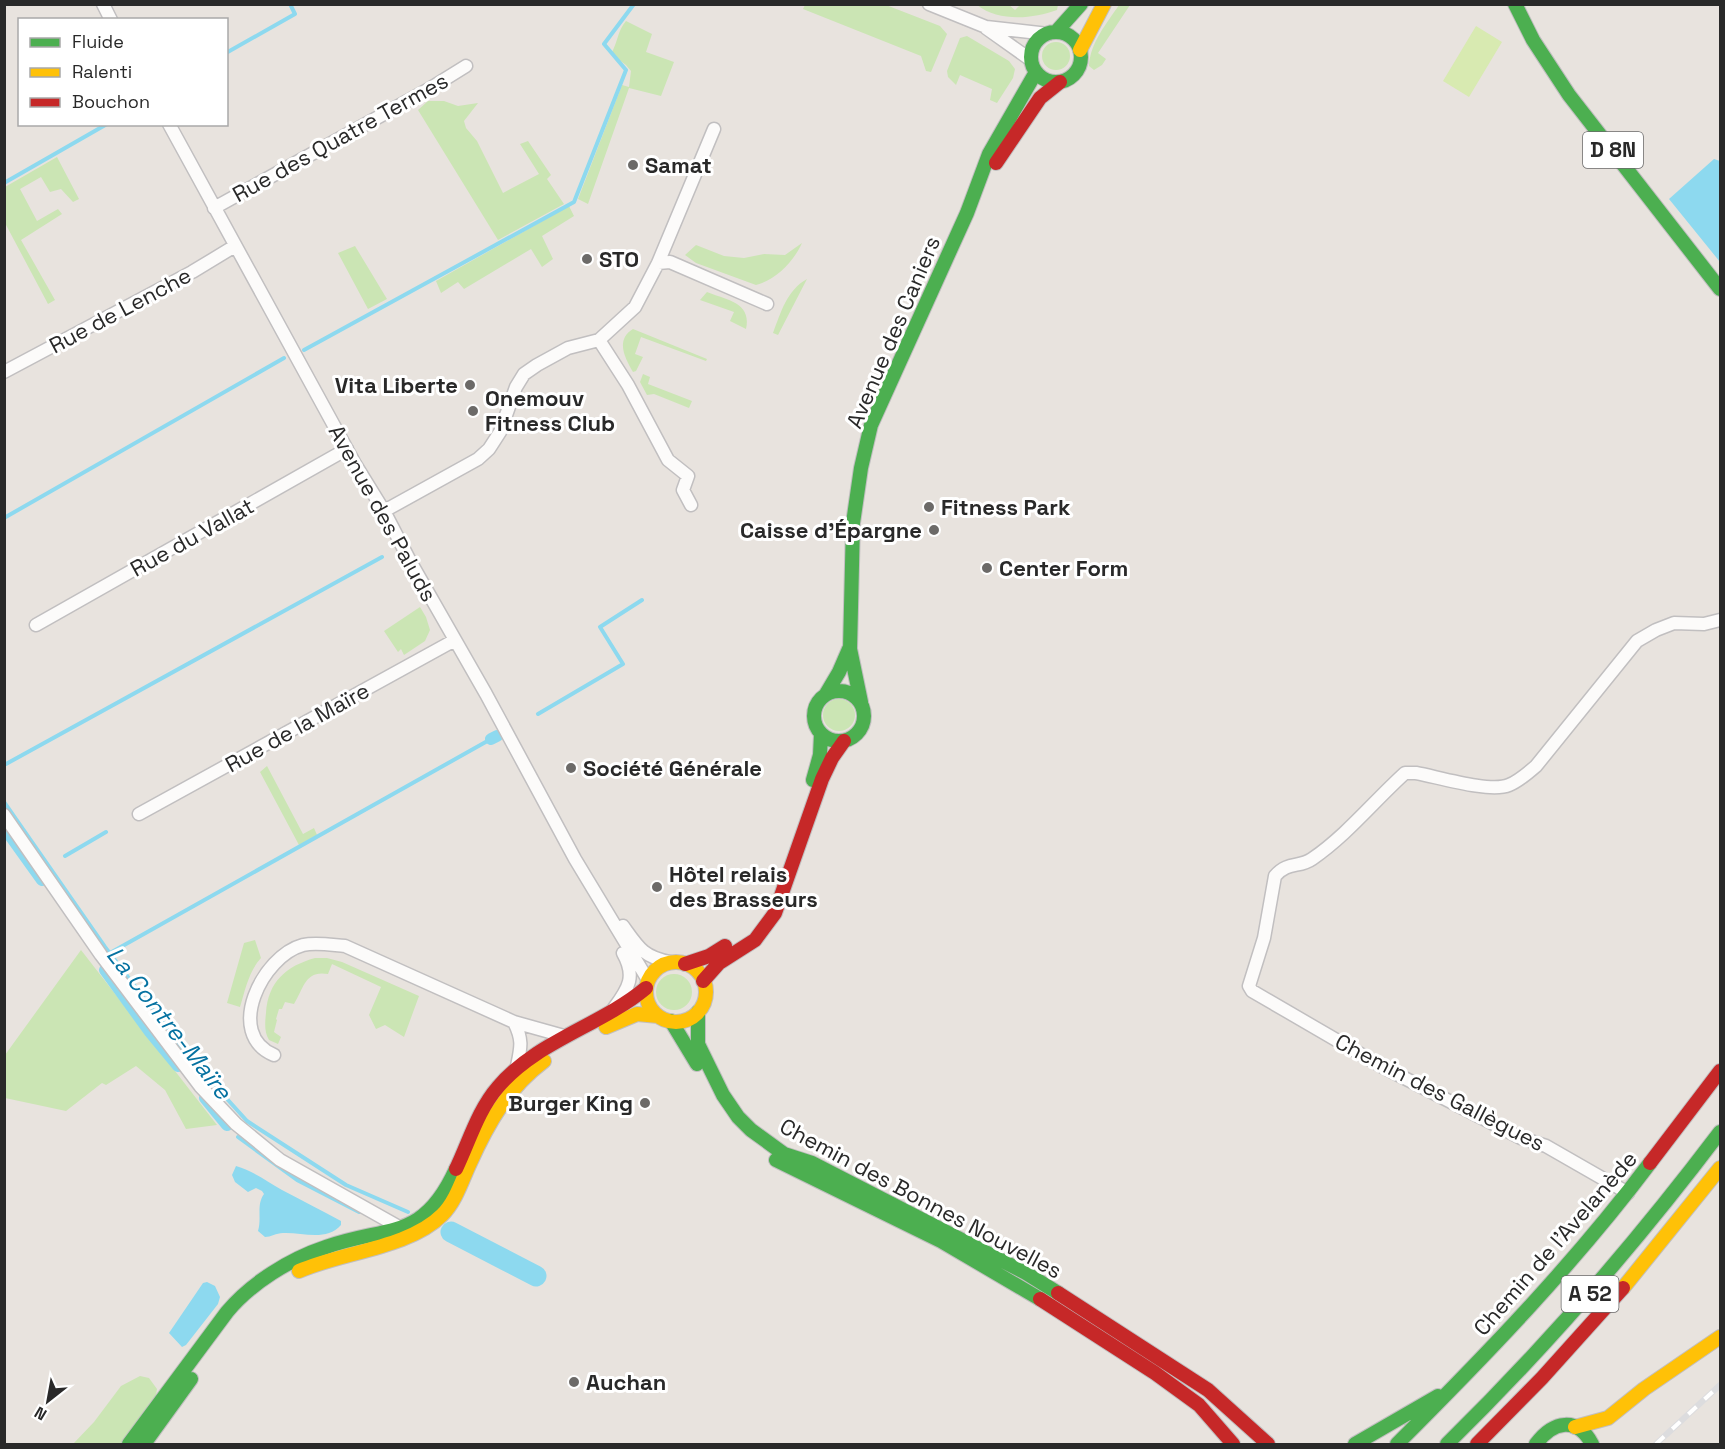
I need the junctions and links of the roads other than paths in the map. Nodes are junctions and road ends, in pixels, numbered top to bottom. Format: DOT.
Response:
graph roads {
  1 [pos="103,4"];
  2 [pos="929,4"];
  3 [pos="1082,4"];
  4 [pos="1104,4"];
  5 [pos="1515,4"];
  6 [pos="110,18"];
  7 [pos="986,27"];
  8 [pos="1052,33"];
  9 [pos="1080,50"];
  10 [pos="466,66"];
  11 [pos="1034,66"];
  12 [pos="1060,82"];
  13 [pos="170,126"];
  14 [pos="714,129"];
  15 [pos="214,208"];
  16 [pos="967,213"];
  17 [pos="234,246"];
  18 [pos="658,263"];
  19 [pos="1720,289"];
  20 [pos="767,304"];
  21 [pos="600,340"];
  22 [pos="4,372"];
  23 [pos="347,449"];
  24 [pos="692,505"];
  25 [pos="384,511"];
  26 [pos="1720,620"];
  27 [pos="36,625"];
  28 [pos="455,640"];
  29 [pos="849,649"];
  30 [pos="825,694"];
  31 [pos="861,702"];
  32 [pos="821,734"];
  33 [pos="844,741"];
  34 [pos="139,814"];
  35 [pos="4,815"];
  36 [pos="599,901"];
  37 [pos="670,962"];
  38 [pos="686,964"];
  39 [pos="704,981"];
  40 [pos="647,984"];
  41 [pos="698,1012"];
  42 [pos="610,1014"];
  43 [pos="664,1018"];
  44 [pos="514,1022"];
  45 [pos="564,1036"];
  46 [pos="274,1054"];
  47 [pos="1720,1061"];
  48 [pos="517,1066"];
  49 [pos="1720,1071"];
  50 [pos="1683,1119"];
  51 [pos="1720,1132"];
  52 [pos="1720,1168"];
  53 [pos="1628,1193"];
  54 [pos="399,1227"];
  55 [pos="1720,1337"];
  56 [pos="1452,1388"];
  57 [pos="1608,1418"];
  58 [pos="1575,1427"];
  59 [pos="129,1444"];
  60 [pos="144,1444"];
  61 [pos="1233,1444"];
  62 [pos="1268,1444"];
  63 [pos="1355,1444"];
  64 [pos="1397,1444"];
  65 [pos="1447,1444"];
  66 [pos="1478,1444"];
  67 [pos="1536,1444"];
  68 [pos="1594,1444"];
  1 -- 6 [label="street"];
  2 -- 7 [label="street"];
  3 -- 8 [label="main road"];
  4 -- 9 [label="main road"];
  5 -- 19 [label="main road, D 8N"];
  7 -- 8 [label="street"];
  7 -- 11 [label="street"];
  8 -- 9 [label="main road"];
  8 -- 11 [label="main road"];
  9 -- 12 [label="main road"];
  10 -- 15 [label="street, Rue des Quatre Termes"];
  11 -- 12 [label="main road"];
  11 -- 16 [label="main road, Avenue des Caniers"];
  12 -- 16 [label="main road, Avenue des Caniers"];
  13 -- 15 [label="street, Avenue des Paluds"];
  14 -- 18 [label="street"];
  15 -- 17 [label="street, Avenue des Paluds"];
  16 -- 29 [label="main road, Avenue des Caniers"];
  17 -- 22 [label="street, Rue de Lenche"];
  17 -- 23 [label="street, Avenue des Paluds"];
  18 -- 20 [label="street"];
  18 -- 21 [label="street"];
  21 -- 24 [label="street"];
  21 -- 25 [label="street"];
  23 -- 25 [label="street, Avenue des Paluds"];
  23 -- 27 [label="street, Rue du Vallat"];
  25 -- 28 [label="street, Avenue des Paluds"];
  26 -- 53 [label="street, Chemin des Gallègues"];
  28 -- 34 [label="street, Rue de la Maïre"];
  28 -- 36 [label="street, Avenue des Paluds"];
  29 -- 30 [label="main road, Avenue des Caniers"];
  29 -- 31 [label="main road, Avenue des Caniers"];
  30 -- 31 [label="main road"];
  30 -- 32 [label="main road"];
  31 -- 33 [label="main road"];
  32 -- 33 [label="main road"];
  32 -- 38 [label="main road"];
  33 -- 39 [label="main road"];
  35 -- 54 [label="street"];
  36 -- 37 [label="street, Avenue des Paluds"];
  36 -- 40 [label="street, Avenue des Paluds"];
  36 -- 42 [label="street, Avenue des Paluds"];
  37 -- 38 [label="main road"];
  37 -- 40 [label="main road"];
  38 -- 39 [label="main road"];
  39 -- 41 [label="main road"];
  40 -- 42 [label="main road"];
  40 -- 43 [label="main road"];
  41 -- 43 [label="main road"];
  41 -- 62 [label="main road, Chemin des Bonnes Nouvelles"];
  42 -- 45 [label="main road"];
  43 -- 60 [label="main road"];
  43 -- 61 [label="main road, Chemin des Bonnes Nouvelles"];
  44 -- 45 [label="street"];
  44 -- 46 [label="street"];
  44 -- 48 [label="street"];
  45 -- 48 [label="main road"];
  47 -- 50 [label="main road, Chemin de l'Avelanède"];
  48 -- 54 [label="main road"];
  49 -- 50 [label="main road, Chemin de l'Avelanède"];
  50 -- 53 [label="main road, Chemin de l'Avelanède"];
  51 -- 65 [label="main road, A 52"];
  52 -- 66 [label="main road, A 52"];
  53 -- 56 [label="main road, Chemin de l'Avelanède"];
  54 -- 59 [label="main road"];
  55 -- 57 [label="main road"];
  56 -- 63 [label="main road"];
  56 -- 64 [label="main road"];
  57 -- 58 [label="main road"];
  57 -- 68 [label="main road"];
  58 -- 67 [label="main road"];
  58 -- 68 [label="main road"];
}
